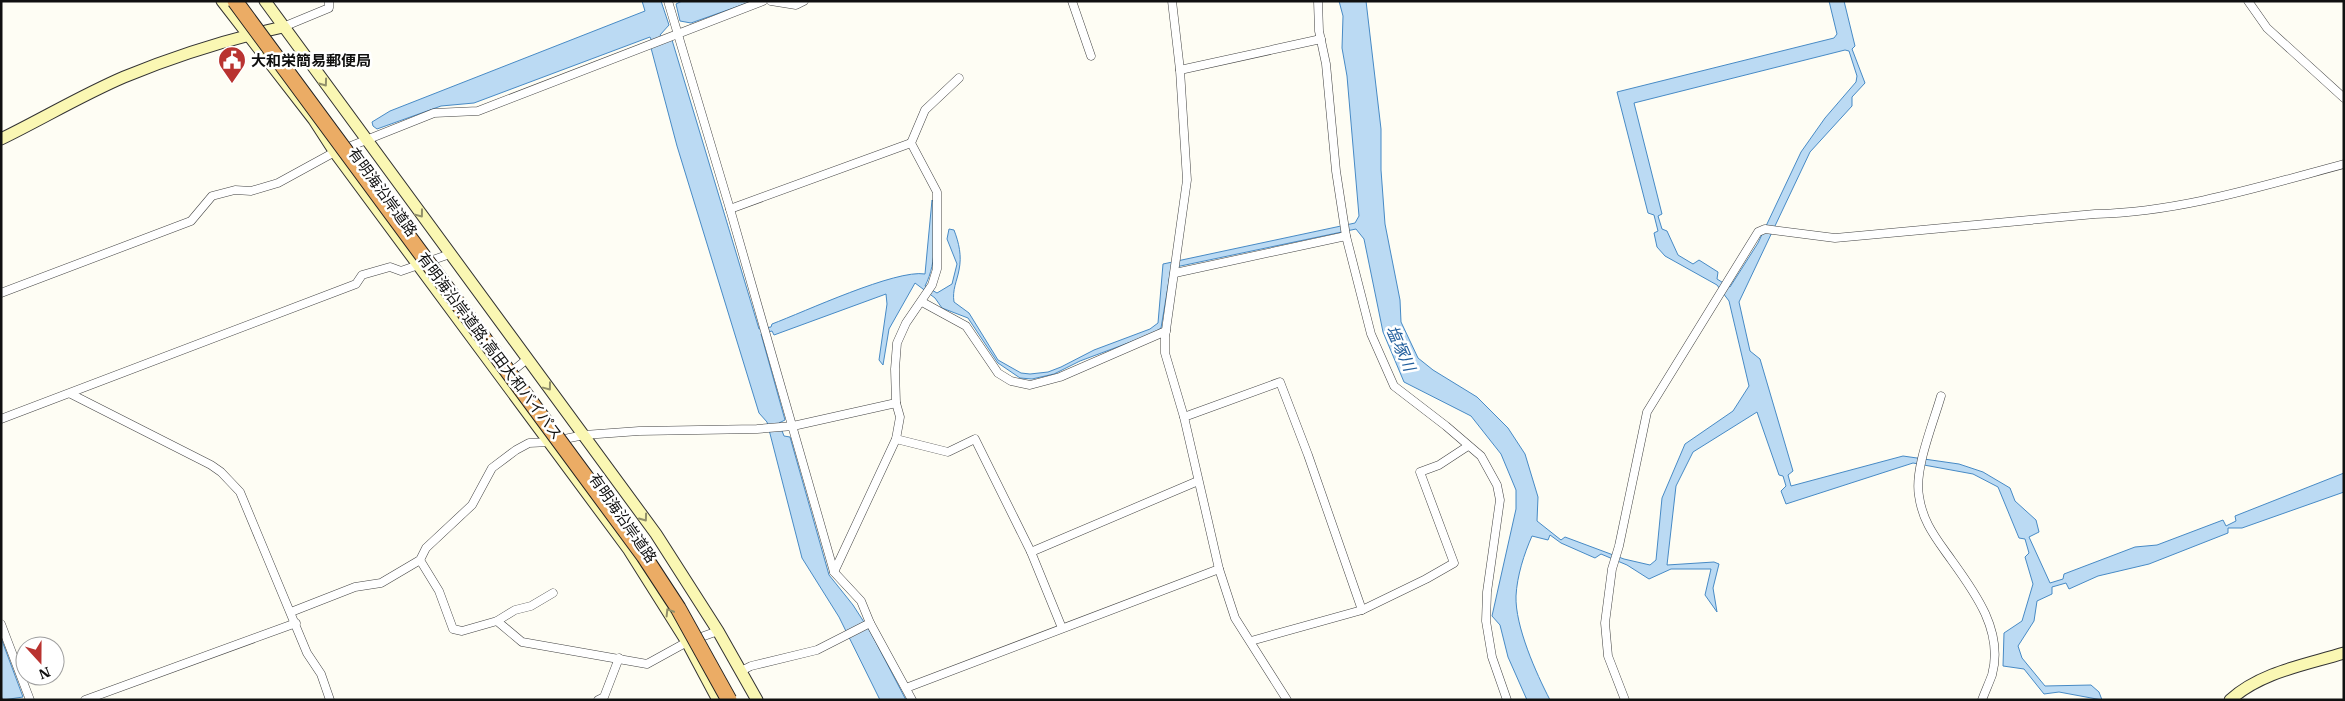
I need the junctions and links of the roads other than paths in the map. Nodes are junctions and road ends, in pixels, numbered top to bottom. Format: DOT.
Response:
graph roads {
  1 [pos="222,1"];
  2 [pos="235,1"];
  3 [pos="264,1"];
  4 [pos="329,1"];
  5 [pos="668,1"];
  6 [pos="763,1"];
  7 [pos="771,1"];
  8 [pos="804,1"];
  9 [pos="1072,1"];
  10 [pos="1172,1"];
  11 [pos="1318,1"];
  12 [pos="2248,1"];
  13 [pos="283,27"];
  14 [pos="677,33"];
  15 [pos="246,35"];
  16 [pos="1321,39"];
  17 [pos="1091,56"];
  18 [pos="1180,70"];
  19 [pos="959,78"];
  20 [pos="2344,98"];
  21 [pos="1,139"];
  22 [pos="365,140"];
  23 [pos="911,143"];
  24 [pos="336,154"];
  25 [pos="2344,164"];
  26 [pos="730,209"];
  27 [pos="1346,236"];
  28 [pos="450,254"];
  29 [pos="418,265"];
  30 [pos="1175,273"];
  31 [pos="1,293"];
  32 [pos="922,302"];
  33 [pos="1166,331"];
  34 [pos="528,358"];
  35 [pos="502,380"];
  36 [pos="71,394"];
  37 [pos="1941,396"];
  38 [pos="896,402"];
  39 [pos="1184,417"];
  40 [pos="1,419"];
  41 [pos="793,426"];
  42 [pos="584,435"];
  43 [pos="896,439"];
  44 [pos="550,442"];
  45 [pos="1468,446"];
  46 [pos="1198,481"];
  47 [pos="1031,552"];
  48 [pos="420,560"];
  49 [pos="1219,569"];
  50 [pos="834,572"];
  51 [pos="553,593"];
  52 [pos="1362,610"];
  53 [pos="292,612"];
  54 [pos="497,621"];
  55 [pos="296,623"];
  56 [pos="870,623"];
  57 [pos="1,624"];
  58 [pos="1062,628"];
  59 [pos="718,631"];
  60 [pos="1251,641"];
  61 [pos="687,642"];
  62 [pos="2344,653"];
  63 [pos="619,658"];
  64 [pos="741,671"];
  65 [pos="906,688"];
  66 [pos="30,700"];
  67 [pos="85,700"];
  68 [pos="330,700"];
  69 [pos="598,700"];
  70 [pos="718,700"];
  71 [pos="729,700"];
  72 [pos="757,700"];
  73 [pos="912,700"];
  74 [pos="1287,700"];
  75 [pos="1507,700"];
  76 [pos="1625,700"];
  77 [pos="1982,700"];
  78 [pos="2230,700"];
  1 -- 15 [label="main road, 有明海沿岸道路"];
  2 -- 71 [label="highway, 有明海沿岸道路;高田大和バイパス, bridge"];
  3 -- 13 [label="main road, 有明海沿岸道路"];
  4 -- 13 [label="street"];
  5 -- 14 [label="street"];
  6 -- 14 [label="street"];
  7 -- 8 [label="street"];
  9 -- 17 [label="street"];
  10 -- 18 [label="street"];
  11 -- 16 [label="street"];
  12 -- 20 [label="street"];
  13 -- 15 [label="main road"];
  13 -- 22 [label="main road, 有明海沿岸道路, one-way"];
  14 -- 22 [label="street"];
  14 -- 26 [label="street"];
  15 -- 21 [label="main road"];
  15 -- 24 [label="main road, 有明海沿岸道路"];
  16 -- 18 [label="street"];
  16 -- 27 [label="street"];
  18 -- 30 [label="street"];
  19 -- 23 [label="street"];
  22 -- 24 [label="street"];
  22 -- 28 [label="main road, 有明海沿岸道路, one-way"];
  23 -- 26 [label="street"];
  23 -- 32 [label="street"];
  24 -- 29 [label="main road, 有明海沿岸道路"];
  24 -- 31 [label="street"];
  25 -- 76 [label="street"];
  26 -- 41 [label="street"];
  27 -- 30 [label="street"];
  27 -- 45 [label="street"];
  28 -- 29 [label="street"];
  28 -- 34 [label="main road, 有明海沿岸道路"];
  29 -- 35 [label="main road, 有明海沿岸道路"];
  29 -- 36 [label="street"];
  30 -- 33 [label="street"];
  32 -- 33 [label="street"];
  32 -- 38 [label="street"];
  33 -- 39 [label="street"];
  34 -- 35 [label="street"];
  34 -- 42 [label="main road, 有明海沿岸道路, one-way"];
  35 -- 44 [label="main road, 有明海沿岸道路"];
  36 -- 40 [label="street"];
  36 -- 53 [label="street"];
  37 -- 77 [label="street"];
  38 -- 41 [label="street"];
  38 -- 43 [label="street"];
  39 -- 46 [label="street"];
  39 -- 52 [label="street"];
  41 -- 42 [label="street"];
  41 -- 50 [label="street"];
  42 -- 44 [label="street"];
  42 -- 59 [label="main road, 有明海沿岸道路, one-way"];
  43 -- 47 [label="street"];
  43 -- 50 [label="street"];
  44 -- 48 [label="street"];
  61 -- 44 [label="main road, 有明海沿岸道路, one-way"];
  45 -- 52 [label="street"];
  45 -- 75 [label="street"];
  46 -- 47 [label="street"];
  46 -- 49 [label="street"];
  47 -- 58 [label="street"];
  48 -- 53 [label="street"];
  48 -- 54 [label="street"];
  49 -- 58 [label="street"];
  49 -- 60 [label="street"];
  50 -- 56 [label="street"];
  51 -- 54 [label="street"];
  52 -- 60 [label="street"];
  53 -- 55 [label="street"];
  54 -- 63 [label="street"];
  55 -- 67 [label="street"];
  55 -- 68 [label="street"];
  56 -- 64 [label="street"];
  56 -- 65 [label="street"];
  57 -- 66 [label="street"];
  58 -- 65 [label="street"];
  59 -- 61 [label="street"];
  59 -- 64 [label="main road, 有明海沿岸道路"];
  60 -- 74 [label="street"];
  61 -- 63 [label="street"];
  61 -- 70 [label="main road, 有明海沿岸道路"];
  62 -- 78 [label="main road"];
  63 -- 69 [label="street"];
  64 -- 72 [label="main road, 有明海沿岸道路"];
  65 -- 73 [label="street"];
}
